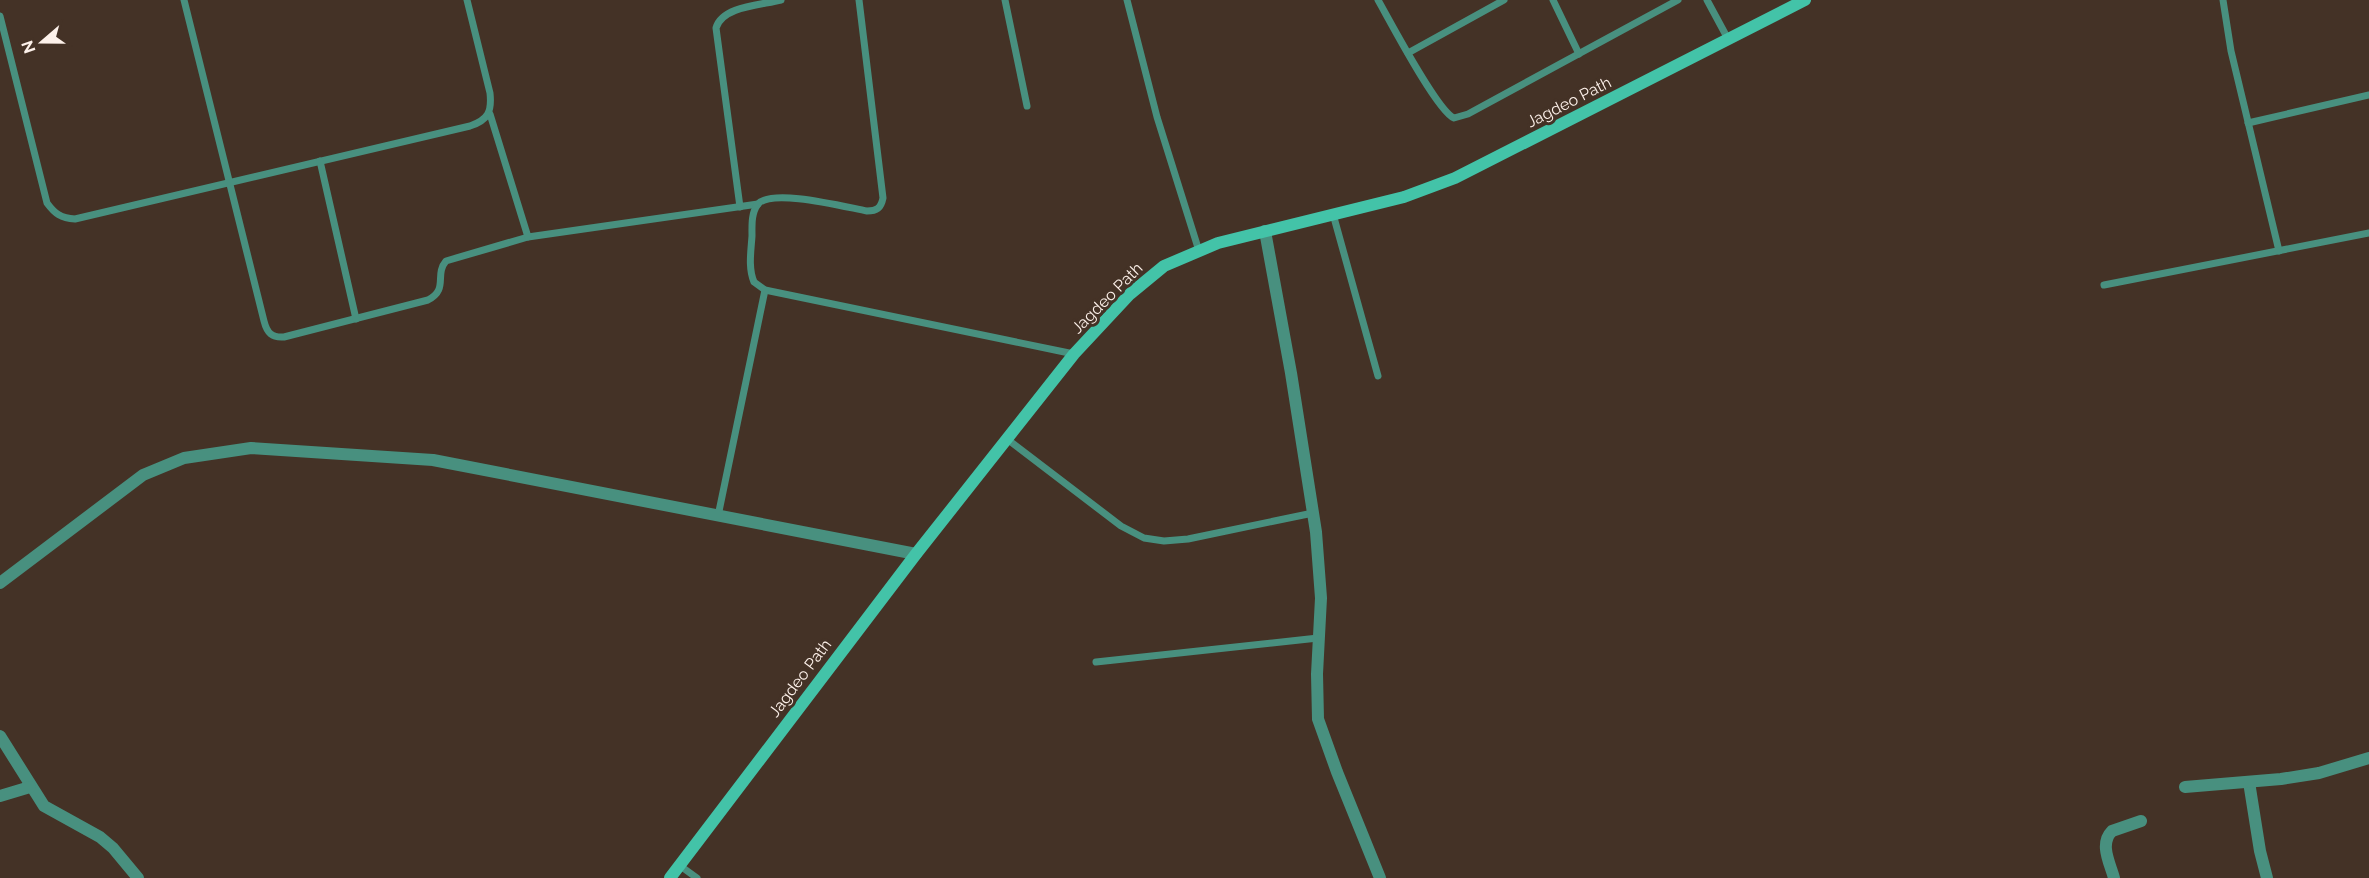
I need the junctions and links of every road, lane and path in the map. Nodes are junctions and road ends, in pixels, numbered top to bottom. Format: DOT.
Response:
graph roads {
  1 [pos="184,0"];
  2 [pos="467,0"];
  3 [pos="781,0"];
  4 [pos="859,0"];
  5 [pos="1005,0"];
  6 [pos="1127,0"];
  7 [pos="1378,0"];
  8 [pos="1504,0"];
  9 [pos="1553,0"];
  10 [pos="1678,0"];
  11 [pos="1707,0"];
  12 [pos="1805,0"];
  13 [pos="2223,0"];
  14 [pos="0,16"];
  15 [pos="1728,39"];
  16 [pos="1408,53"];
  17 [pos="1580,54"];
  18 [pos="2369,95"];
  19 [pos="1027,106"];
  20 [pos="490,114"];
  21 [pos="2248,123"];
  22 [pos="320,161"];
  23 [pos="229,182"];
  24 [pos="758,204"];
  25 [pos="740,207"];
  26 [pos="1333,214"];
  27 [pos="1265,231"];
  28 [pos="2369,233"];
  29 [pos="528,237"];
  30 [pos="1198,251"];
  31 [pos="2278,251"];
  32 [pos="2104,285"];
  33 [pos="765,290"];
  34 [pos="356,319"];
  35 [pos="1074,354"];
  36 [pos="1378,376"];
  37 [pos="1007,439"];
  38 [pos="1313,513"];
  39 [pos="718,516"];
  40 [pos="916,554"];
  41 [pos="0,583"];
  42 [pos="1318,638"];
  43 [pos="1096,662"];
  44 [pos="0,736"];
  45 [pos="2369,758"];
  46 [pos="2249,782"];
  47 [pos="30,787"];
  48 [pos="2184,787"];
  49 [pos="0,796"];
  50 [pos="2141,821"];
  51 [pos="679,865"];
  52 [pos="138,878"];
  53 [pos="670,878"];
  54 [pos="697,878"];
  55 [pos="1380,878"];
  56 [pos="2114,878"];
  57 [pos="2267,878"];
  1 -- 23 [label="lane"];
  2 -- 20 [label="lane"];
  3 -- 25 [label="lane"];
  4 -- 24 [label="lane"];
  5 -- 19 [label="lane"];
  6 -- 30 [label="lane"];
  7 -- 16 [label="lane"];
  8 -- 16 [label="lane"];
  9 -- 17 [label="lane"];
  10 -- 17 [label="lane"];
  11 -- 15 [label="lane"];
  12 -- 15 [label="main road, Jagdeo Path"];
  13 -- 21 [label="lane"];
  14 -- 23 [label="lane"];
  15 -- 26 [label="main road, Jagdeo Path"];
  16 -- 17 [label="lane"];
  18 -- 21 [label="lane"];
  20 -- 22 [label="lane"];
  20 -- 29 [label="lane"];
  21 -- 31 [label="lane"];
  22 -- 23 [label="lane"];
  22 -- 34 [label="lane"];
  23 -- 34 [label="lane"];
  24 -- 25 [label="lane"];
  24 -- 33 [label="lane"];
  25 -- 29 [label="lane"];
  26 -- 27 [label="main road, Jagdeo Path"];
  26 -- 36 [label="lane"];
  27 -- 30 [label="main road, Jagdeo Path"];
  27 -- 38 [label="street"];
  28 -- 31 [label="lane"];
  29 -- 34 [label="lane"];
  30 -- 35 [label="main road, Jagdeo Path"];
  31 -- 32 [label="lane"];
  33 -- 35 [label="lane"];
  33 -- 39 [label="lane"];
  35 -- 37 [label="main road, Jagdeo Path"];
  37 -- 38 [label="lane"];
  37 -- 40 [label="main road, Jagdeo Path"];
  38 -- 42 [label="street"];
  39 -- 40 [label="street"];
  39 -- 41 [label="street"];
  40 -- 51 [label="main road, Jagdeo Path"];
  42 -- 43 [label="lane"];
  42 -- 55 [label="street"];
  44 -- 47 [label="street"];
  45 -- 46 [label="street"];
  46 -- 48 [label="street"];
  46 -- 57 [label="street"];
  47 -- 49 [label="street"];
  47 -- 52 [label="street"];
  50 -- 56 [label="street"];
  51 -- 53 [label="main road, Jagdeo Path"];
  51 -- 54 [label="lane"];
}
